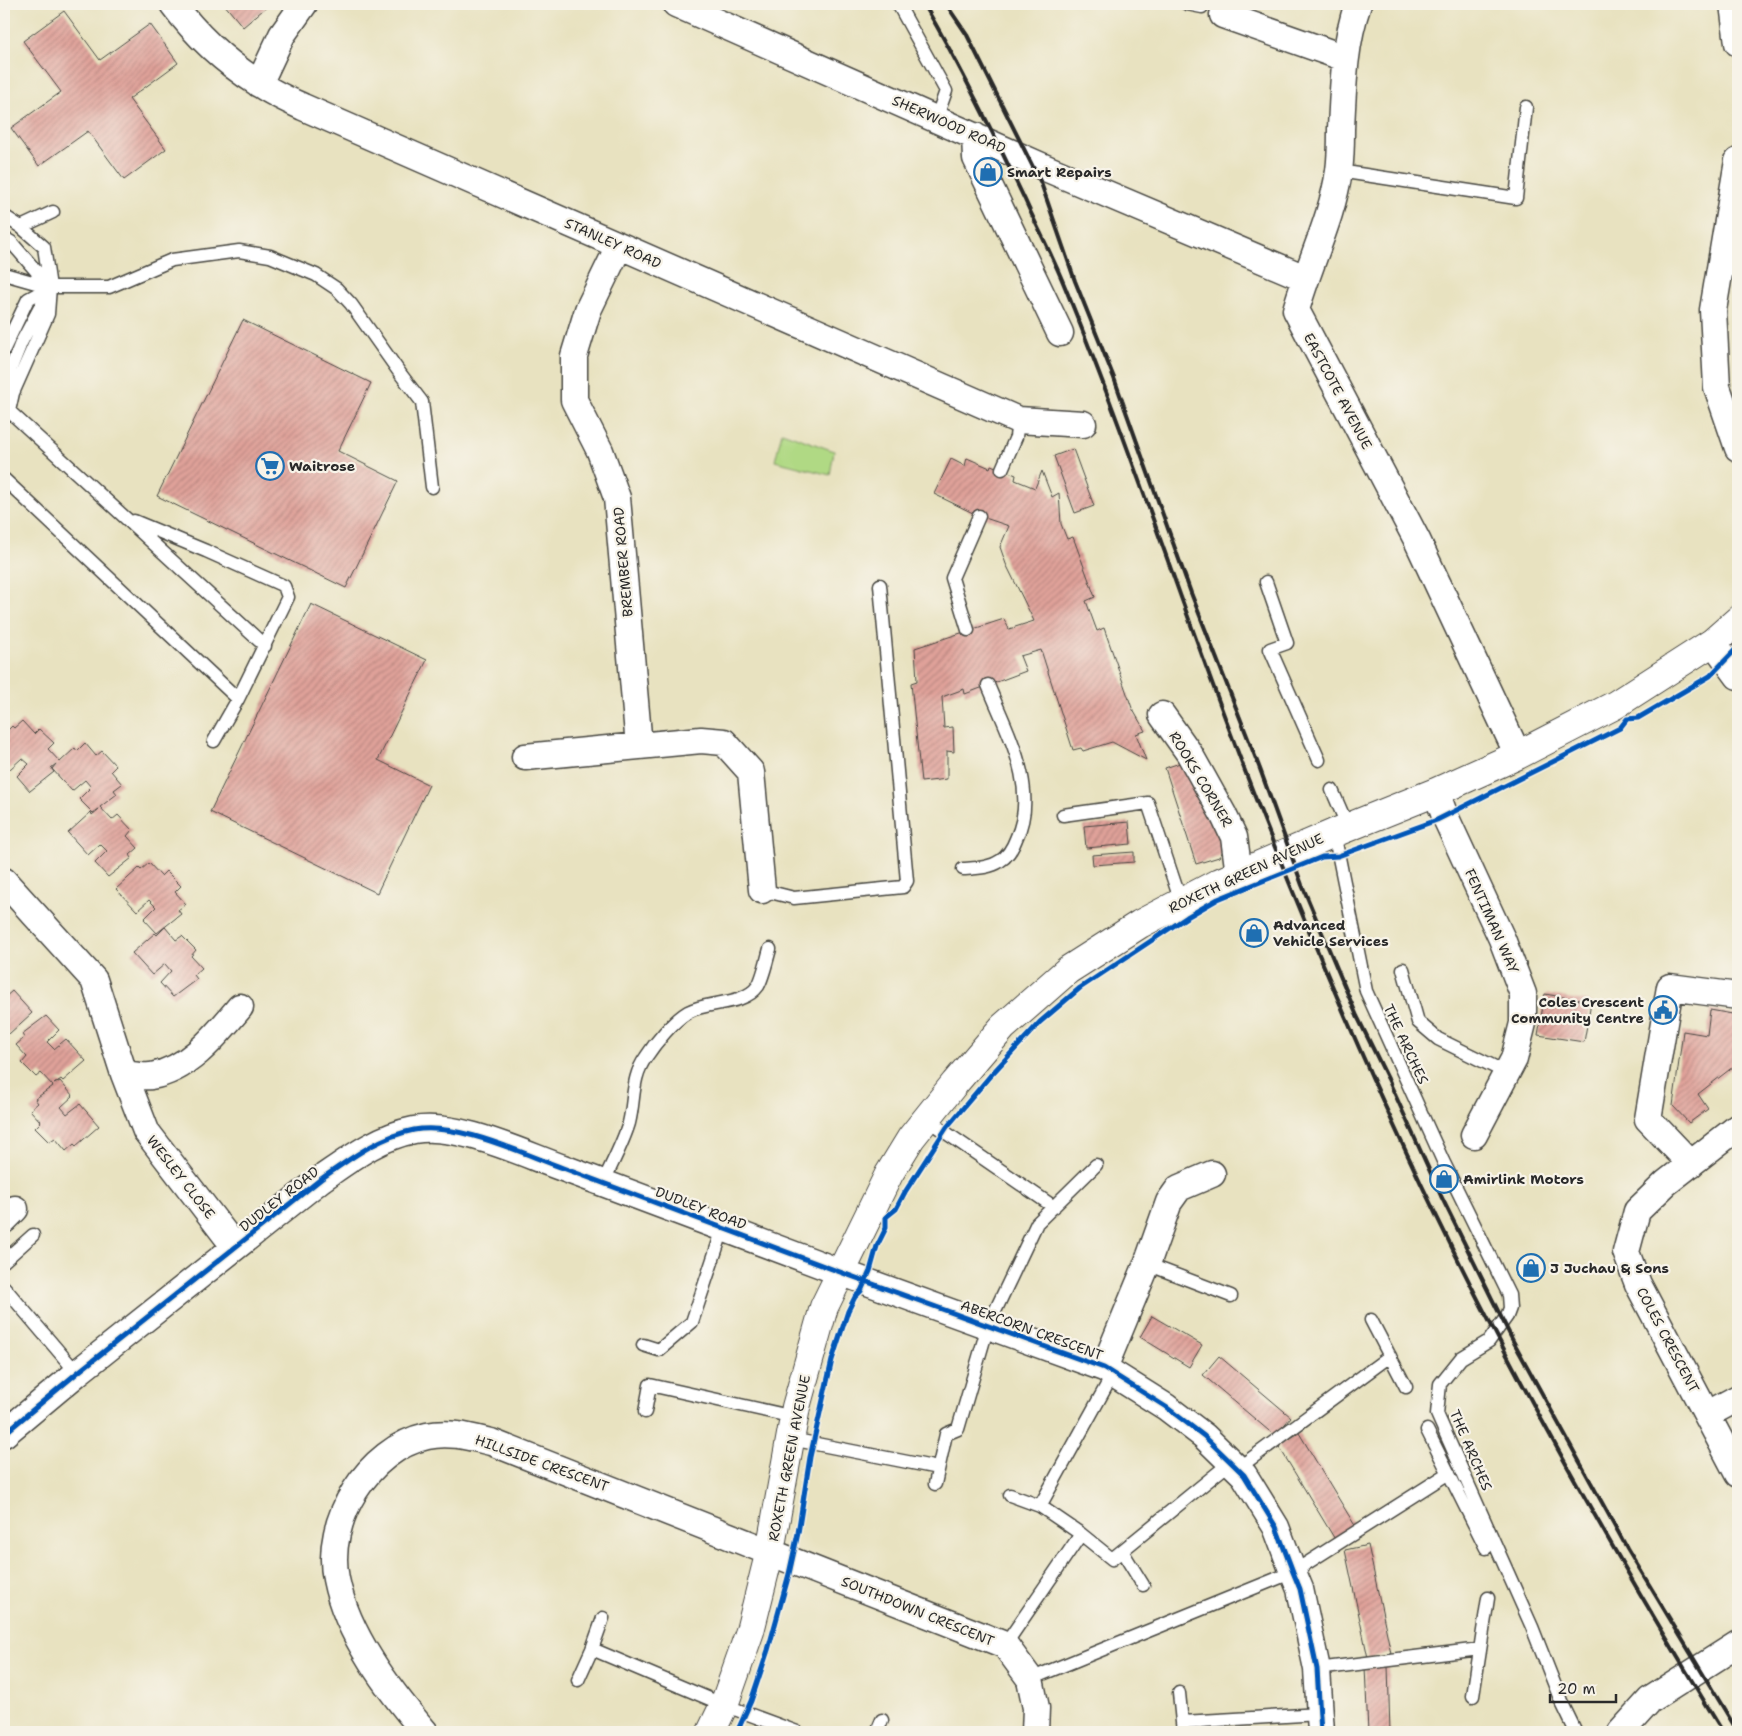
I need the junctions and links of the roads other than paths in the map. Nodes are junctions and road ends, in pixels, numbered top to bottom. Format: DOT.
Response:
graph roads {
  1 [pos="173,4"];
  2 [pos="304,4"];
  3 [pos="676,4"];
  4 [pos="898,4"];
  5 [pos="1187,4"];
  6 [pos="1358,4"];
  7 [pos="1734,4"];
  8 [pos="1213,11"];
  9 [pos="1738,43"];
  10 [pos="1345,58"];
  11 [pos="259,84"];
  12 [pos="1526,107"];
  13 [pos="936,119"];
  14 [pos="975,136"];
  15 [pos="1738,161"];
  16 [pos="1339,171"];
  17 [pos="53,212"];
  18 [pos="4,216"];
  19 [pos="21,227"];
  20 [pos="4,238"];
  21 [pos="619,246"];
  22 [pos="4,274"];
  23 [pos="1305,278"];
  24 [pos="50,287"];
  25 [pos="1060,333"];
  26 [pos="4,349"];
  27 [pos="4,385"];
  28 [pos="7,409"];
  29 [pos="1018,420"];
  30 [pos="1083,424"];
  31 [pos="1738,448"];
  32 [pos="1002,469"];
  33 [pos="4,479"];
  34 [pos="432,487"];
  35 [pos="980,516"];
  36 [pos="125,518"];
  37 [pos="1266,582"];
  38 [pos="880,585"];
  39 [pos="1738,620"];
  40 [pos="968,630"];
  41 [pos="1713,642"];
  42 [pos="265,646"];
  43 [pos="1738,676"];
  44 [pos="988,685"];
  45 [pos="238,699"];
  46 [pos="1162,715"];
  47 [pos="214,741"];
  48 [pos="639,746"];
  49 [pos="1518,755"];
  50 [pos="525,757"];
  51 [pos="1319,760"];
  52 [pos="1332,790"];
  53 [pos="1436,792"];
  54 [pos="1063,815"];
  55 [pos="1341,830"];
  56 [pos="963,869"];
  57 [pos="1239,874"];
  58 [pos="4,881"];
  59 [pos="762,890"];
  60 [pos="1181,902"];
  61 [pos="770,949"];
  62 [pos="1403,969"];
  63 [pos="1738,996"];
  64 [pos="240,1007"];
  65 [pos="1507,1073"];
  66 [pos="124,1074"];
  67 [pos="926,1119"];
  68 [pos="1738,1127"];
  69 [pos="1474,1135"];
  70 [pos="1692,1164"];
  71 [pos="1096,1165"];
  72 [pos="1212,1174"];
  73 [pos="604,1183"];
  74 [pos="1054,1207"];
  75 [pos="723,1229"];
  76 [pos="33,1235"];
  77 [pos="235,1247"];
  78 [pos="4,1261"];
  79 [pos="1147,1264"];
  80 [pos="840,1272"];
  81 [pos="4,1288"];
  82 [pos="1231,1296"];
  83 [pos="1371,1320"];
  84 [pos="988,1326"];
  85 [pos="643,1345"];
  86 [pos="1390,1356"];
  87 [pos="1108,1371"];
  88 [pos="77,1373"];
  89 [pos="1406,1387"];
  90 [pos="1738,1398"];
  91 [pos="645,1412"];
  92 [pos="1708,1414"];
  93 [pos="793,1428"];
  94 [pos="1427,1430"];
  95 [pos="4,1434"];
  96 [pos="1234,1466"];
  97 [pos="938,1468"];
  98 [pos="1449,1473"];
  99 [pos="1738,1474"];
  100 [pos="935,1484"];
  101 [pos="1010,1495"];
  102 [pos="1040,1506"];
  103 [pos="1081,1534"];
  104 [pos="1486,1548"];
  105 [pos="770,1551"];
  106 [pos="1122,1551"];
  107 [pos="1293,1572"];
  108 [pos="1143,1585"];
  109 [pos="1488,1598"];
  110 [pos="603,1618"];
  111 [pos="1738,1644"];
  112 [pos="1005,1645"];
  113 [pos="592,1649"];
  114 [pos="1480,1649"];
  115 [pos="1317,1669"];
  116 [pos="1030,1679"];
  117 [pos="578,1680"];
  118 [pos="1180,1692"];
  119 [pos="1473,1696"];
  120 [pos="724,1704"];
  121 [pos="882,1720"];
  122 [pos="1321,1723"];
  123 [pos="1183,1727"];
  124 [pos="425,1732"];
  125 [pos="711,1732"];
  126 [pos="797,1732"];
  127 [pos="877,1732"];
  128 [pos="1035,1732"];
  129 [pos="1576,1732"];
  130 [pos="1621,1732"];
  1 -- 11 [label="street, STANLEY ROAD"];
  2 -- 11 [label="street"];
  3 -- 13 [label="street, SHERWOOD ROAD"];
  4 -- 13 [label="lane"];
  5 -- 8 [label="lane"];
  6 -- 10 [label="street, EASTCOTE AVENUE"];
  7 -- 9 [label="street"];
  8 -- 10 [label="street"];
  10 -- 16 [label="street, EASTCOTE AVENUE"];
  11 -- 21 [label="street, STANLEY ROAD"];
  12 -- 16 [label="lane"];
  13 -- 14 [label="street, SHERWOOD ROAD"];
  14 -- 23 [label="street, SHERWOOD ROAD"];
  14 -- 25 [label="street"];
  15 -- 31 [label="street"];
  16 -- 23 [label="street, EASTCOTE AVENUE"];
  17 -- 19 [label="lane"];
  18 -- 19 [label="lane"];
  19 -- 24 [label="lane"];
  20 -- 24 [label="lane"];
  21 -- 29 [label="street, STANLEY ROAD"];
  21 -- 48 [label="street, BREMBER ROAD"];
  22 -- 24 [label="lane"];
  23 -- 49 [label="street, EASTCOTE AVENUE"];
  24 -- 26 [label="lane"];
  24 -- 27 [label="lane"];
  24 -- 28 [label="lane"];
  24 -- 34 [label="lane"];
  28 -- 36 [label="lane"];
  29 -- 30 [label="street, STANLEY ROAD"];
  29 -- 32 [label="lane"];
  33 -- 45 [label="lane"];
  35 -- 40 [label="lane"];
  36 -- 42 [label="lane"];
  36 -- 42 [label="lane"];
  37 -- 51 [label="lane"];
  38 -- 59 [label="lane"];
  39 -- 41 [label="street, ROXETH GREEN AVENUE"];
  41 -- 43 [label="street"];
  41 -- 49 [label="street, ROXETH GREEN AVENUE"];
  42 -- 45 [label="lane"];
  44 -- 56 [label="lane"];
  45 -- 47 [label="lane"];
  46 -- 57 [label="street, ROOKS CORNER"];
  48 -- 50 [label="street"];
  48 -- 59 [label="street"];
  49 -- 53 [label="street, ROXETH GREEN AVENUE"];
  52 -- 55 [label="lane, THE ARCHES"];
  53 -- 55 [label="street, ROXETH GREEN AVENUE"];
  53 -- 65 [label="street, FENTIMAN WAY"];
  54 -- 60 [label="lane"];
  55 -- 57 [label="street, ROXETH GREEN AVENUE"];
  55 -- 129 [label="lane, THE ARCHES"];
  57 -- 60 [label="street, ROXETH GREEN AVENUE"];
  58 -- 66 [label="street, WESLEY CLOSE"];
  60 -- 67 [label="street, ROXETH GREEN AVENUE"];
  61 -- 73 [label="lane"];
  62 -- 65 [label="lane"];
  63 -- 70 [label="street"];
  64 -- 66 [label="street"];
  65 -- 69 [label="street, FENTIMAN WAY"];
  66 -- 77 [label="street, WESLEY CLOSE"];
  67 -- 74 [label="lane"];
  67 -- 80 [label="street, ROXETH GREEN AVENUE"];
  68 -- 70 [label="street, COLES CRESCENT"];
  70 -- 92 [label="street, COLES CRESCENT"];
  71 -- 74 [label="lane"];
  72 -- 79 [label="street"];
  73 -- 75 [label="street, DUDLEY ROAD"];
  73 -- 77 [label="street, DUDLEY ROAD"];
  74 -- 84 [label="lane"];
  75 -- 80 [label="street, DUDLEY ROAD"];
  75 -- 85 [label="lane"];
  76 -- 78 [label="lane"];
  77 -- 88 [label="street, DUDLEY ROAD"];
  79 -- 82 [label="lane"];
  79 -- 87 [label="street"];
  80 -- 84 [label="street, ABERCORN CRESCENT"];
  80 -- 93 [label="street, ROXETH GREEN AVENUE"];
  81 -- 88 [label="lane"];
  83 -- 86 [label="lane"];
  84 -- 87 [label="street, ABERCORN CRESCENT"];
  84 -- 97 [label="lane"];
  86 -- 89 [label="lane"];
  86 -- 96 [label="lane"];
  87 -- 96 [label="street, ABERCORN CRESCENT"];
  87 -- 102 [label="lane"];
  88 -- 95 [label="street, DUDLEY ROAD"];
  90 -- 92 [label="street"];
  91 -- 93 [label="lane"];
  92 -- 99 [label="street, COLES CRESCENT"];
  93 -- 97 [label="lane"];
  93 -- 105 [label="street, ROXETH GREEN AVENUE"];
  94 -- 98 [label="lane"];
  96 -- 106 [label="lane"];
  96 -- 107 [label="street, ABERCORN CRESCENT"];
  97 -- 100 [label="lane"];
  98 -- 104 [label="lane"];
  98 -- 107 [label="lane"];
  101 -- 102 [label="lane"];
  102 -- 103 [label="lane"];
  103 -- 106 [label="lane"];
  103 -- 112 [label="lane"];
  105 -- 112 [label="street, SOUTHDOWN CRESCENT"];
  105 -- 120 [label="street, ROXETH GREEN AVENUE"];
  105 -- 124 [label="street, HILLSIDE CRESCENT"];
  106 -- 108 [label="lane"];
  107 -- 115 [label="street, ABERCORN CRESCENT"];
  107 -- 116 [label="lane"];
  109 -- 114 [label="lane"];
  110 -- 113 [label="lane"];
  111 -- 130 [label="street"];
  112 -- 116 [label="street, SOUTHDOWN CRESCENT"];
  113 -- 117 [label="lane"];
  113 -- 120 [label="lane"];
  114 -- 115 [label="lane"];
  114 -- 119 [label="lane"];
  115 -- 122 [label="street, ABERCORN CRESCENT"];
  116 -- 128 [label="street, SOUTHDOWN CRESCENT"];
  118 -- 123 [label="lane"];
  120 -- 125 [label="street, ROXETH GREEN AVENUE"];
  120 -- 126 [label="lane"];
  121 -- 127 [label="lane"];
  122 -- 123 [label="lane"];
}
